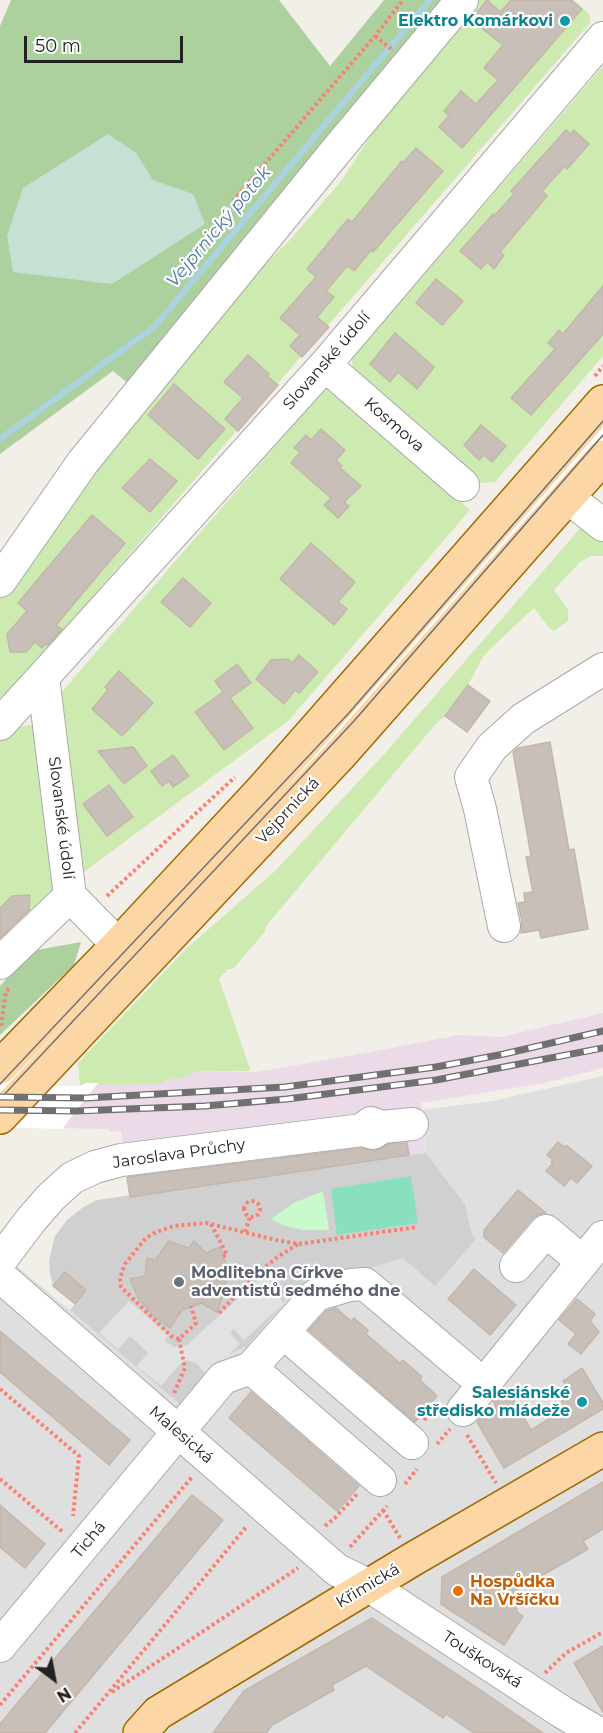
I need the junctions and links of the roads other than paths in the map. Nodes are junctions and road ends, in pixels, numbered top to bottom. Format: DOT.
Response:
graph roads {
  1 [pos="462,0"];
  2 [pos="603,38"];
  3 [pos="325,365"];
  4 [pos="603,402"];
  5 [pos="603,427"];
  6 [pos="603,458"];
  7 [pos="463,485"];
  8 [pos="553,486"];
  9 [pos="603,525"];
  10 [pos="0,580"];
  11 [pos="603,669"];
  12 [pos="43,676"];
  13 [pos="0,724"];
  14 [pos="70,896"];
  15 [pos="504,926"];
  16 [pos="129,956"];
  17 [pos="0,963"];
  18 [pos="0,1067"];
  19 [pos="0,1092"];
  20 [pos="0,1117"];
  21 [pos="386,1127"];
  22 [pos="603,1237"];
  23 [pos="0,1261"];
  24 [pos="583,1262"];
  25 [pos="516,1266"];
  26 [pos="0,1276"];
  27 [pos="283,1332"];
  28 [pos="252,1368"];
  29 [pos="468,1371"];
  30 [pos="459,1422"];
  31 [pos="178,1433"];
  32 [pos="603,1449"];
  33 [pos="423,1452"];
  34 [pos="388,1496"];
  35 [pos="368,1585"];
  36 [pos="0,1646"];
  37 [pos="140,1733"];
  38 [pos="598,1733"];
  1 -- 10 [label="street"];
  2 -- 3 [label="street, Slovanské údolí"];
  3 -- 7 [label="street, Kosmova"];
  3 -- 12 [label="street, Slovanské údolí"];
  4 -- 8 [label="main road, Vejprnická"];
  5 -- 8 [label="street, Vejprnická"];
  6 -- 8 [label="main road, Vejprnická"];
  8 -- 9 [label="street"];
  8 -- 16 [label="main road, Vejprnická"];
  11 -- 15 [label="street"];
  12 -- 13 [label="street, Slovanské údolí"];
  12 -- 14 [label="street, Slovanské údolí"];
  14 -- 16 [label="street, Slovanské údolí"];
  14 -- 17 [label="street"];
  16 -- 18 [label="main road, Vejprnická"];
  16 -- 19 [label="street, Vejprnická"];
  16 -- 20 [label="main road, Vejprnická"];
  21 -- 23 [label="street, Jaroslava Průchy"];
  22 -- 24 [label="street"];
  24 -- 25 [label="street"];
  24 -- 30 [label="street"];
  26 -- 31 [label="street, Malesická"];
  27 -- 28 [label="street"];
  27 -- 29 [label="street"];
  27 -- 33 [label="street"];
  28 -- 31 [label="street, Tichá"];
  28 -- 34 [label="street"];
  31 -- 35 [label="street, Malesická"];
  31 -- 36 [label="street, Tichá"];
  32 -- 35 [label="main road, Křimická"];
  35 -- 37 [label="main road, Křimická"];
  35 -- 38 [label="street, Touškovská"];
}
